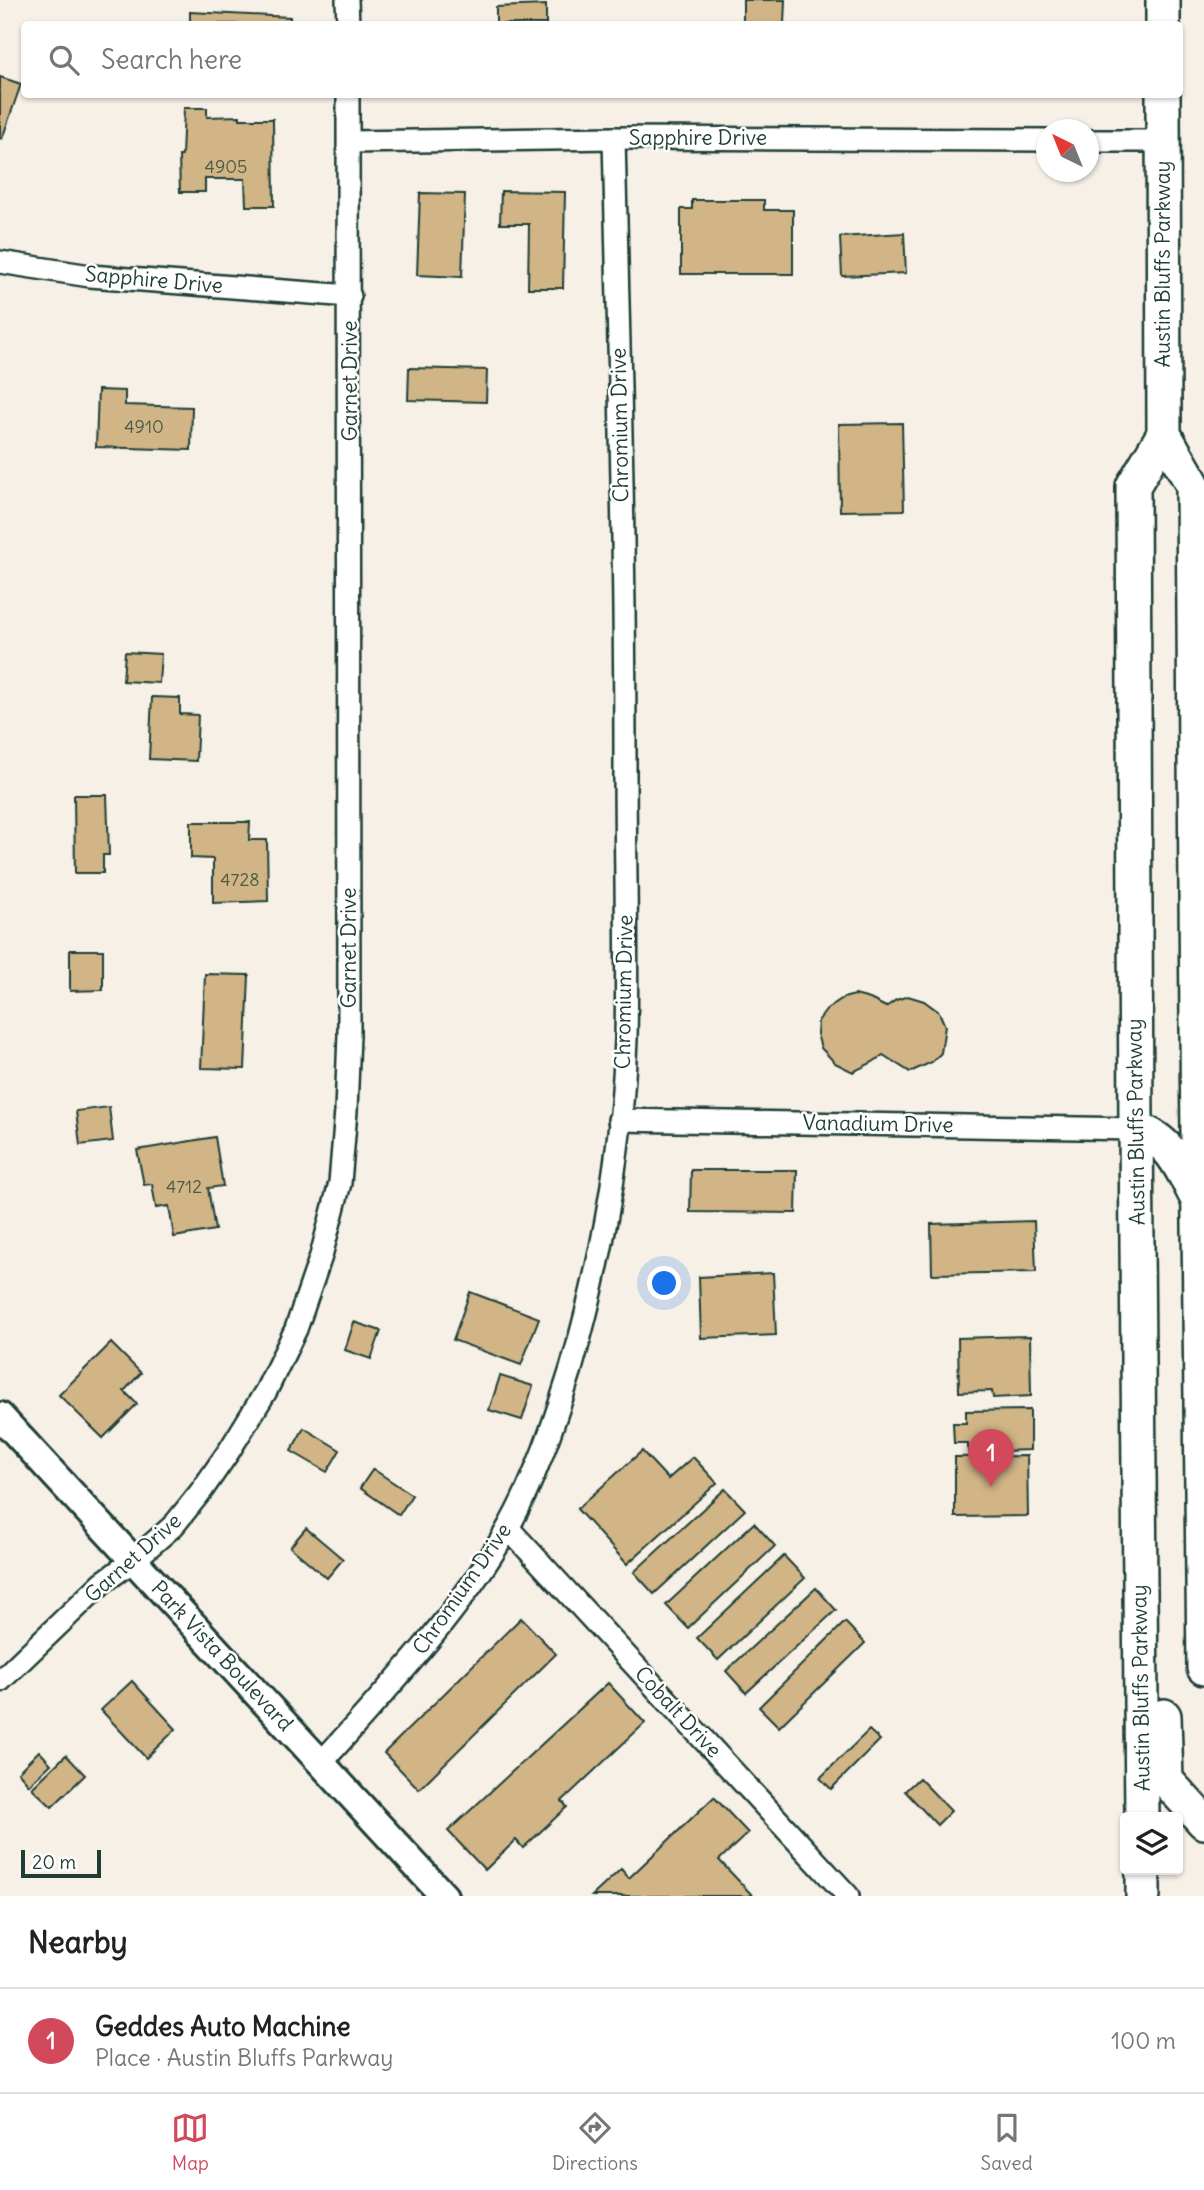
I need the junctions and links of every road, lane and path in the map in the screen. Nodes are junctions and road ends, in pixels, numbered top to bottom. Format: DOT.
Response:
graph roads {
  1 [pos="347,0"];
  2 [pos="1163,0"];
  3 [pos="348,21"];
  4 [pos="1163,21"];
  5 [pos="348,98"];
  6 [pos="1163,98"];
  7 [pos="614,138"];
  8 [pos="1036,141"];
  9 [pos="1099,141"];
  10 [pos="1163,141"];
  11 [pos="349,142"];
  12 [pos="0,262"];
  13 [pos="349,296"];
  14 [pos="1164,434"];
  15 [pos="1200,557"];
  16 [pos="620,1120"];
  17 [pos="1136,1129"];
  18 [pos="1200,1202"];
  19 [pos="1202,1380"];
  20 [pos="0,1416"];
  21 [pos="508,1528"];
  22 [pos="134,1560"];
  23 [pos="1140,1587"];
  24 [pos="1204,1668"];
  25 [pos="0,1681"];
  26 [pos="321,1763"];
  27 [pos="1142,1812"];
  28 [pos="1204,1822"];
  29 [pos="1143,1875"];
  30 [pos="444,1896"];
  31 [pos="848,1896"];
  32 [pos="1143,1896"];
  1 -- 3 [label="street"];
  2 -- 4 [label="main road"];
  5 -- 11 [label="street, Garnet Drive"];
  6 -- 10 [label="main road, Austin Bluffs Parkway"];
  7 -- 8 [label="street, Sapphire Drive"];
  7 -- 11 [label="street, Sapphire Drive"];
  7 -- 16 [label="street, Chromium Drive"];
  9 -- 10 [label="street"];
  10 -- 14 [label="main road, Austin Bluffs Parkway"];
  11 -- 13 [label="street, Garnet Drive"];
  12 -- 13 [label="street, Sapphire Drive"];
  13 -- 22 [label="street, Garnet Drive"];
  14 -- 15 [label="main road, Austin Bluffs Parkway"];
  14 -- 17 [label="main road, Austin Bluffs Parkway"];
  15 -- 18 [label="main road, Austin Bluffs Parkway"];
  16 -- 17 [label="street, Vanadium Drive"];
  16 -- 21 [label="street, Chromium Drive"];
  17 -- 18 [label="main road"];
  17 -- 23 [label="main road, Austin Bluffs Parkway"];
  18 -- 19 [label="main road, Austin Bluffs Parkway"];
  19 -- 24 [label="main road, Austin Bluffs Parkway"];
  20 -- 22 [label="street, Park Vista Boulevard"];
  21 -- 26 [label="street, Chromium Drive"];
  21 -- 31 [label="street, Cobalt Drive"];
  22 -- 25 [label="street, Garnet Drive"];
  22 -- 26 [label="street, Park Vista Boulevard"];
  23 -- 27 [label="main road, Austin Bluffs Parkway"];
  23 -- 28 [label="main road"];
  26 -- 30 [label="street, Park Vista Boulevard"];
  29 -- 32 [label="main road"];
}
